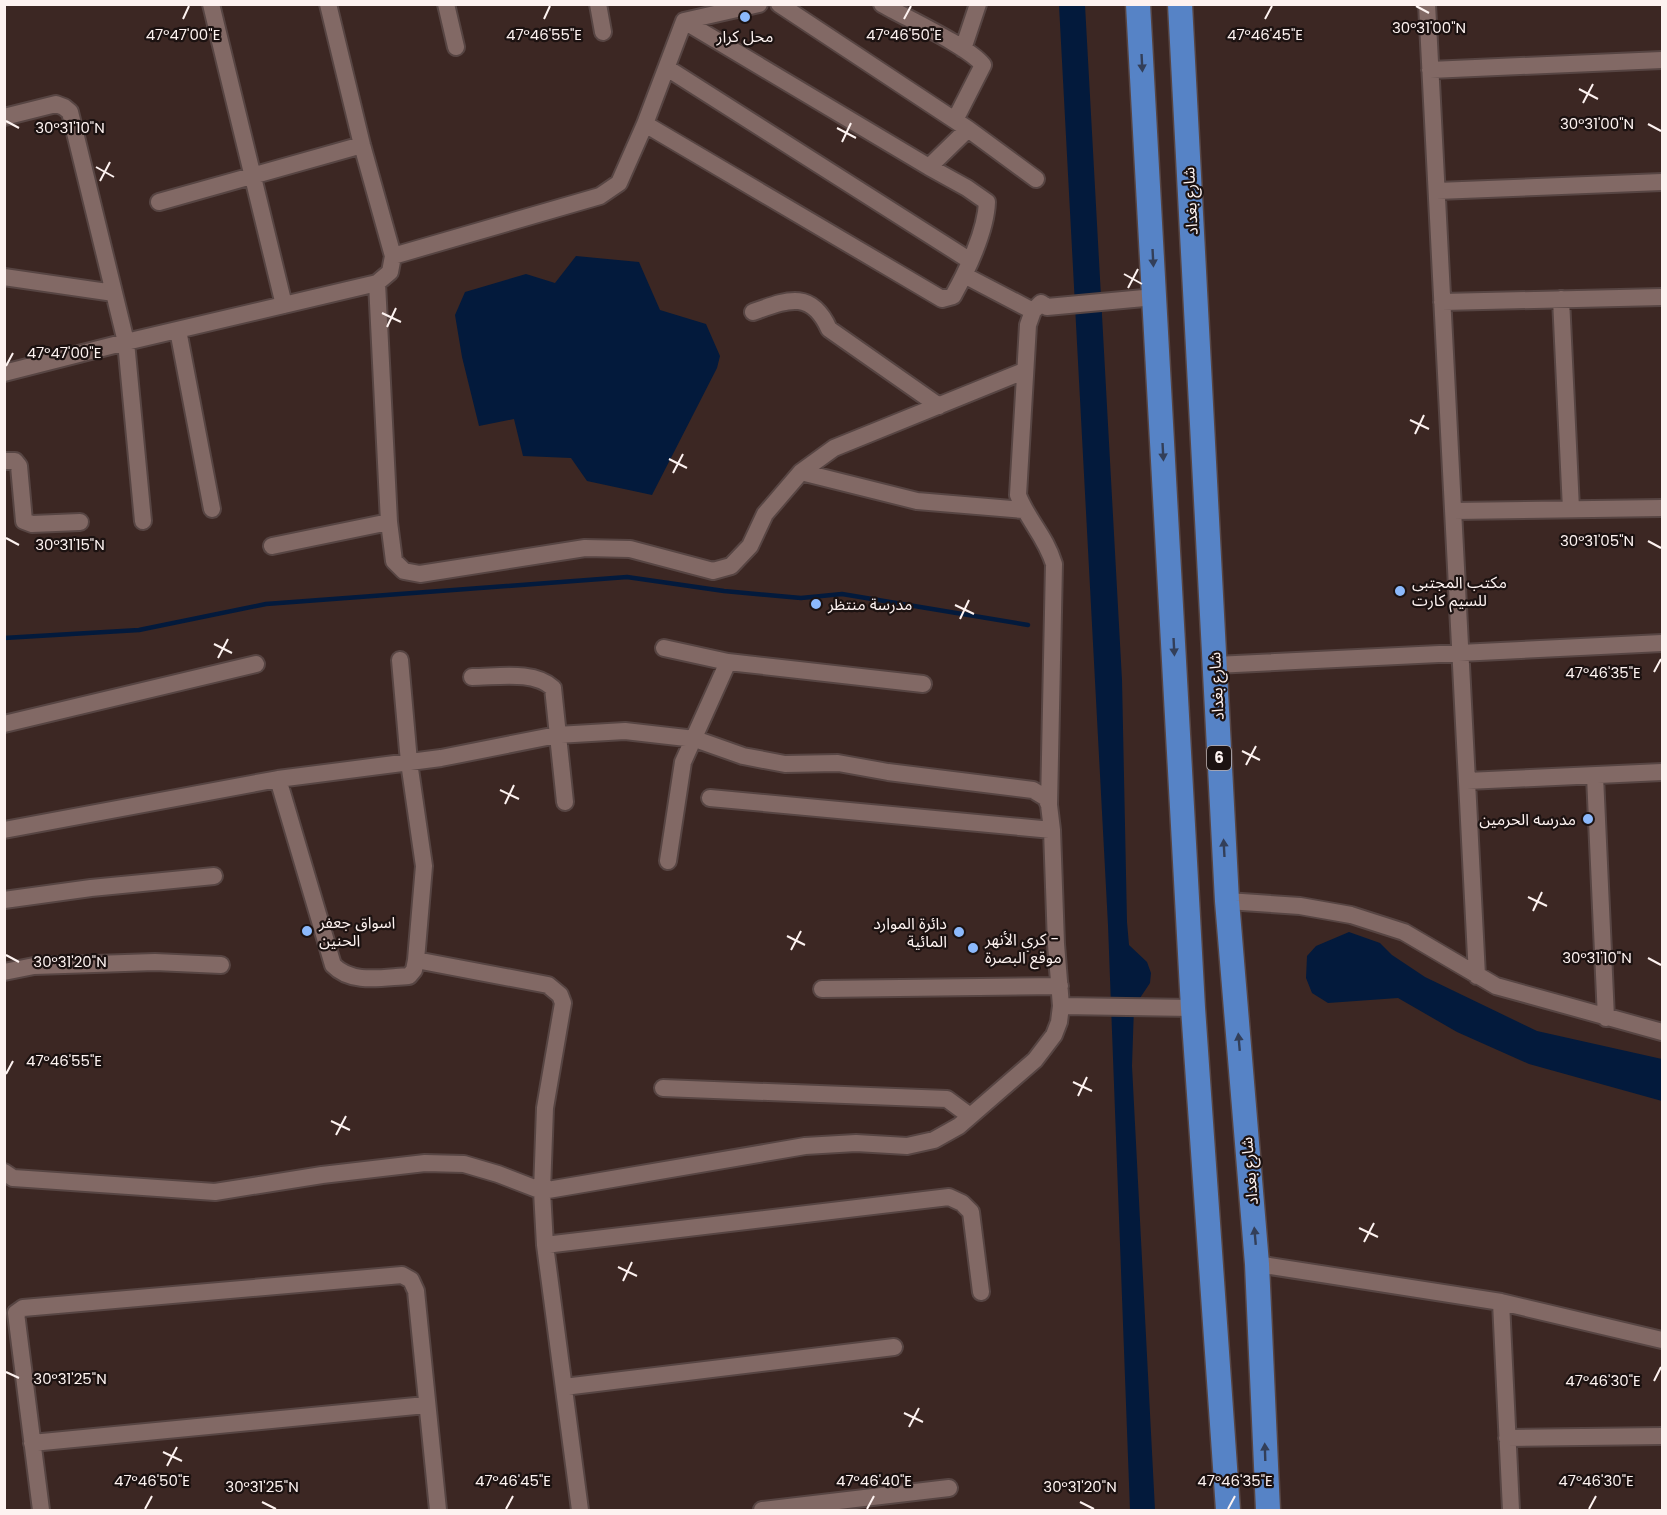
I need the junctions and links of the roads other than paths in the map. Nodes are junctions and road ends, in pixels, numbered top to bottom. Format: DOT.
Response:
graph roads {
  1 [pos="211,4"];
  2 [pos="328,4"];
  3 [pos="446,4"];
  4 [pos="598,4"];
  5 [pos="759,4"];
  6 [pos="779,4"];
  7 [pos="882,4"];
  8 [pos="978,4"];
  9 [pos="1138,4"];
  10 [pos="1180,4"];
  11 [pos="1427,4"];
  12 [pos="684,21"];
  13 [pos="603,32"];
  14 [pos="456,48"];
  15 [pos="963,49"];
  16 [pos="1662,60"];
  17 [pos="667,68"];
  18 [pos="1430,70"];
  19 [pos="4,117"];
  20 [pos="645,124"];
  21 [pos="961,124"];
  22 [pos="362,145"];
  23 [pos="929,167"];
  24 [pos="253,177"];
  25 [pos="1036,179"];
  26 [pos="1662,182"];
  27 [pos="1437,191"];
  28 [pos="159,202"];
  29 [pos="393,256"];
  30 [pos="967,268"];
  31 [pos="4,277"];
  32 [pos="377,283"];
  33 [pos="114,293"];
  34 [pos="1143,297"];
  35 [pos="1662,297"];
  36 [pos="1561,299"];
  37 [pos="1442,302"];
  38 [pos="284,305"];
  39 [pos="1040,309"];
  40 [pos="753,312"];
  41 [pos="178,330"];
  42 [pos="126,342"];
  43 [pos="1024,371"];
  44 [pos="4,374"];
  45 [pos="939,406"];
  46 [pos="4,460"];
  47 [pos="801,472"];
  48 [pos="1662,508"];
  49 [pos="212,509"];
  50 [pos="1571,509"];
  51 [pos="1023,510"];
  52 [pos="1453,511"];
  53 [pos="142,520"];
  54 [pos="80,522"];
  55 [pos="389,522"];
  56 [pos="272,546"];
  57 [pos="1662,643"];
  58 [pos="663,648"];
  59 [pos="1461,653"];
  60 [pos="400,660"];
  61 [pos="728,662"];
  62 [pos="256,664"];
  63 [pos="1215,665"];
  64 [pos="472,677"];
  65 [pos="923,684"];
  66 [pos="4,724"];
  67 [pos="557,735"];
  68 [pos="695,739"];
  69 [pos="409,762"];
  70 [pos="1662,772"];
  71 [pos="1595,776"];
  72 [pos="278,779"];
  73 [pos="1467,782"];
  74 [pos="710,798"];
  75 [pos="565,802"];
  76 [pos="1049,805"];
  77 [pos="4,830"];
  78 [pos="1052,830"];
  79 [pos="668,861"];
  80 [pos="214,876"];
  81 [pos="4,900"];
  82 [pos="1227,901"];
  83 [pos="416,960"];
  84 [pos="221,965"];
  85 [pos="4,972"];
  86 [pos="1478,976"];
  87 [pos="1060,986"];
  88 [pos="822,989"];
  89 [pos="1061,1006"];
  90 [pos="1193,1008"];
  91 [pos="1606,1017"];
  92 [pos="1662,1032"];
  93 [pos="663,1088"];
  94 [pos="970,1116"];
  95 [pos="4,1172"];
  96 [pos="542,1191"];
  97 [pos="545,1245"];
  98 [pos="1257,1264"];
  99 [pos="981,1292"];
  100 [pos="1501,1302"];
  101 [pos="1662,1340"];
  102 [pos="894,1347"];
  103 [pos="564,1387"];
  104 [pos="426,1405"];
  105 [pos="1662,1436"];
  106 [pos="1507,1438"];
  107 [pos="32,1443"];
  108 [pos="949,1488"];
  109 [pos="41,1510"];
  110 [pos="438,1510"];
  111 [pos="580,1510"];
  112 [pos="762,1510"];
  113 [pos="1228,1510"];
  114 [pos="1268,1510"];
  115 [pos="1511,1510"];
  1 -- 24 [label="street"];
  2 -- 22 [label="street"];
  3 -- 14 [label="street"];
  4 -- 13 [label="street"];
  5 -- 12 [label="street"];
  6 -- 21 [label="street"];
  7 -- 15 [label="street"];
  8 -- 15 [label="street"];
  9 -- 34 [label="highway, one-way"];
  10 -- 63 [label="highway, شارع بغداد / 6"];
  11 -- 18 [label="street"];
  12 -- 17 [label="street"];
  12 -- 23 [label="street"];
  15 -- 21 [label="street"];
  16 -- 18 [label="street"];
  17 -- 20 [label="street"];
  17 -- 30 [label="street"];
  18 -- 27 [label="street"];
  19 -- 33 [label="street"];
  20 -- 29 [label="street"];
  20 -- 30 [label="street"];
  21 -- 23 [label="street"];
  21 -- 25 [label="street"];
  22 -- 24 [label="street"];
  22 -- 29 [label="street"];
  23 -- 30 [label="street"];
  24 -- 28 [label="street"];
  24 -- 38 [label="street"];
  26 -- 27 [label="street"];
  27 -- 37 [label="street"];
  29 -- 32 [label="street"];
  30 -- 39 [label="street"];
  31 -- 33 [label="street"];
  32 -- 38 [label="street"];
  32 -- 55 [label="street"];
  33 -- 42 [label="street"];
  34 -- 39 [label="street"];
  34 -- 90 [label="highway, one-way"];
  35 -- 36 [label="street"];
  36 -- 37 [label="street"];
  36 -- 50 [label="street"];
  37 -- 52 [label="street"];
  38 -- 41 [label="street"];
  39 -- 43 [label="street"];
  40 -- 45 [label="street"];
  41 -- 42 [label="street"];
  41 -- 49 [label="street"];
  42 -- 44 [label="street"];
  42 -- 53 [label="street"];
  43 -- 45 [label="street"];
  43 -- 51 [label="street"];
  45 -- 47 [label="street"];
  46 -- 54 [label="street"];
  47 -- 51 [label="street"];
  47 -- 55 [label="street"];
  48 -- 50 [label="street"];
  50 -- 52 [label="street"];
  51 -- 76 [label="street"];
  52 -- 59 [label="street"];
  55 -- 56 [label="street"];
  57 -- 59 [label="street"];
  58 -- 61 [label="street"];
  59 -- 63 [label="street"];
  59 -- 73 [label="street"];
  60 -- 69 [label="street"];
  61 -- 65 [label="street"];
  61 -- 68 [label="street"];
  62 -- 66 [label="street"];
  82 -- 63 [label="highway, شارع بغداد / 6, one-way"];
  64 -- 67 [label="street"];
  67 -- 68 [label="street"];
  67 -- 69 [label="street"];
  67 -- 75 [label="street"];
  68 -- 76 [label="street"];
  68 -- 79 [label="street"];
  69 -- 72 [label="street"];
  69 -- 83 [label="street"];
  70 -- 71 [label="street"];
  71 -- 73 [label="street"];
  71 -- 91 [label="street"];
  72 -- 77 [label="street"];
  72 -- 83 [label="street"];
  73 -- 86 [label="street"];
  74 -- 78 [label="street"];
  76 -- 78 [label="street"];
  78 -- 87 [label="street"];
  80 -- 81 [label="street"];
  82 -- 86 [label="street"];
  98 -- 82 [label="highway, شارع بغداد / 6, one-way"];
  83 -- 96 [label="street"];
  84 -- 85 [label="street"];
  86 -- 91 [label="street"];
  87 -- 88 [label="street"];
  87 -- 89 [label="street"];
  89 -- 90 [label="street"];
  89 -- 94 [label="street"];
  90 -- 113 [label="highway"];
  91 -- 92 [label="street"];
  93 -- 94 [label="street"];
  94 -- 96 [label="street"];
  95 -- 96 [label="street"];
  96 -- 97 [label="street"];
  97 -- 99 [label="street"];
  97 -- 103 [label="street"];
  98 -- 100 [label="street"];
  114 -- 98 [label="highway, شارع بغداد / 6, one-way"];
  100 -- 101 [label="street"];
  100 -- 106 [label="street"];
  102 -- 103 [label="street"];
  103 -- 111 [label="street"];
  104 -- 107 [label="street"];
  104 -- 107 [label="street"];
  104 -- 110 [label="street"];
  105 -- 106 [label="street"];
  106 -- 115 [label="street"];
  107 -- 109 [label="street"];
  108 -- 112 [label="street"];
}
